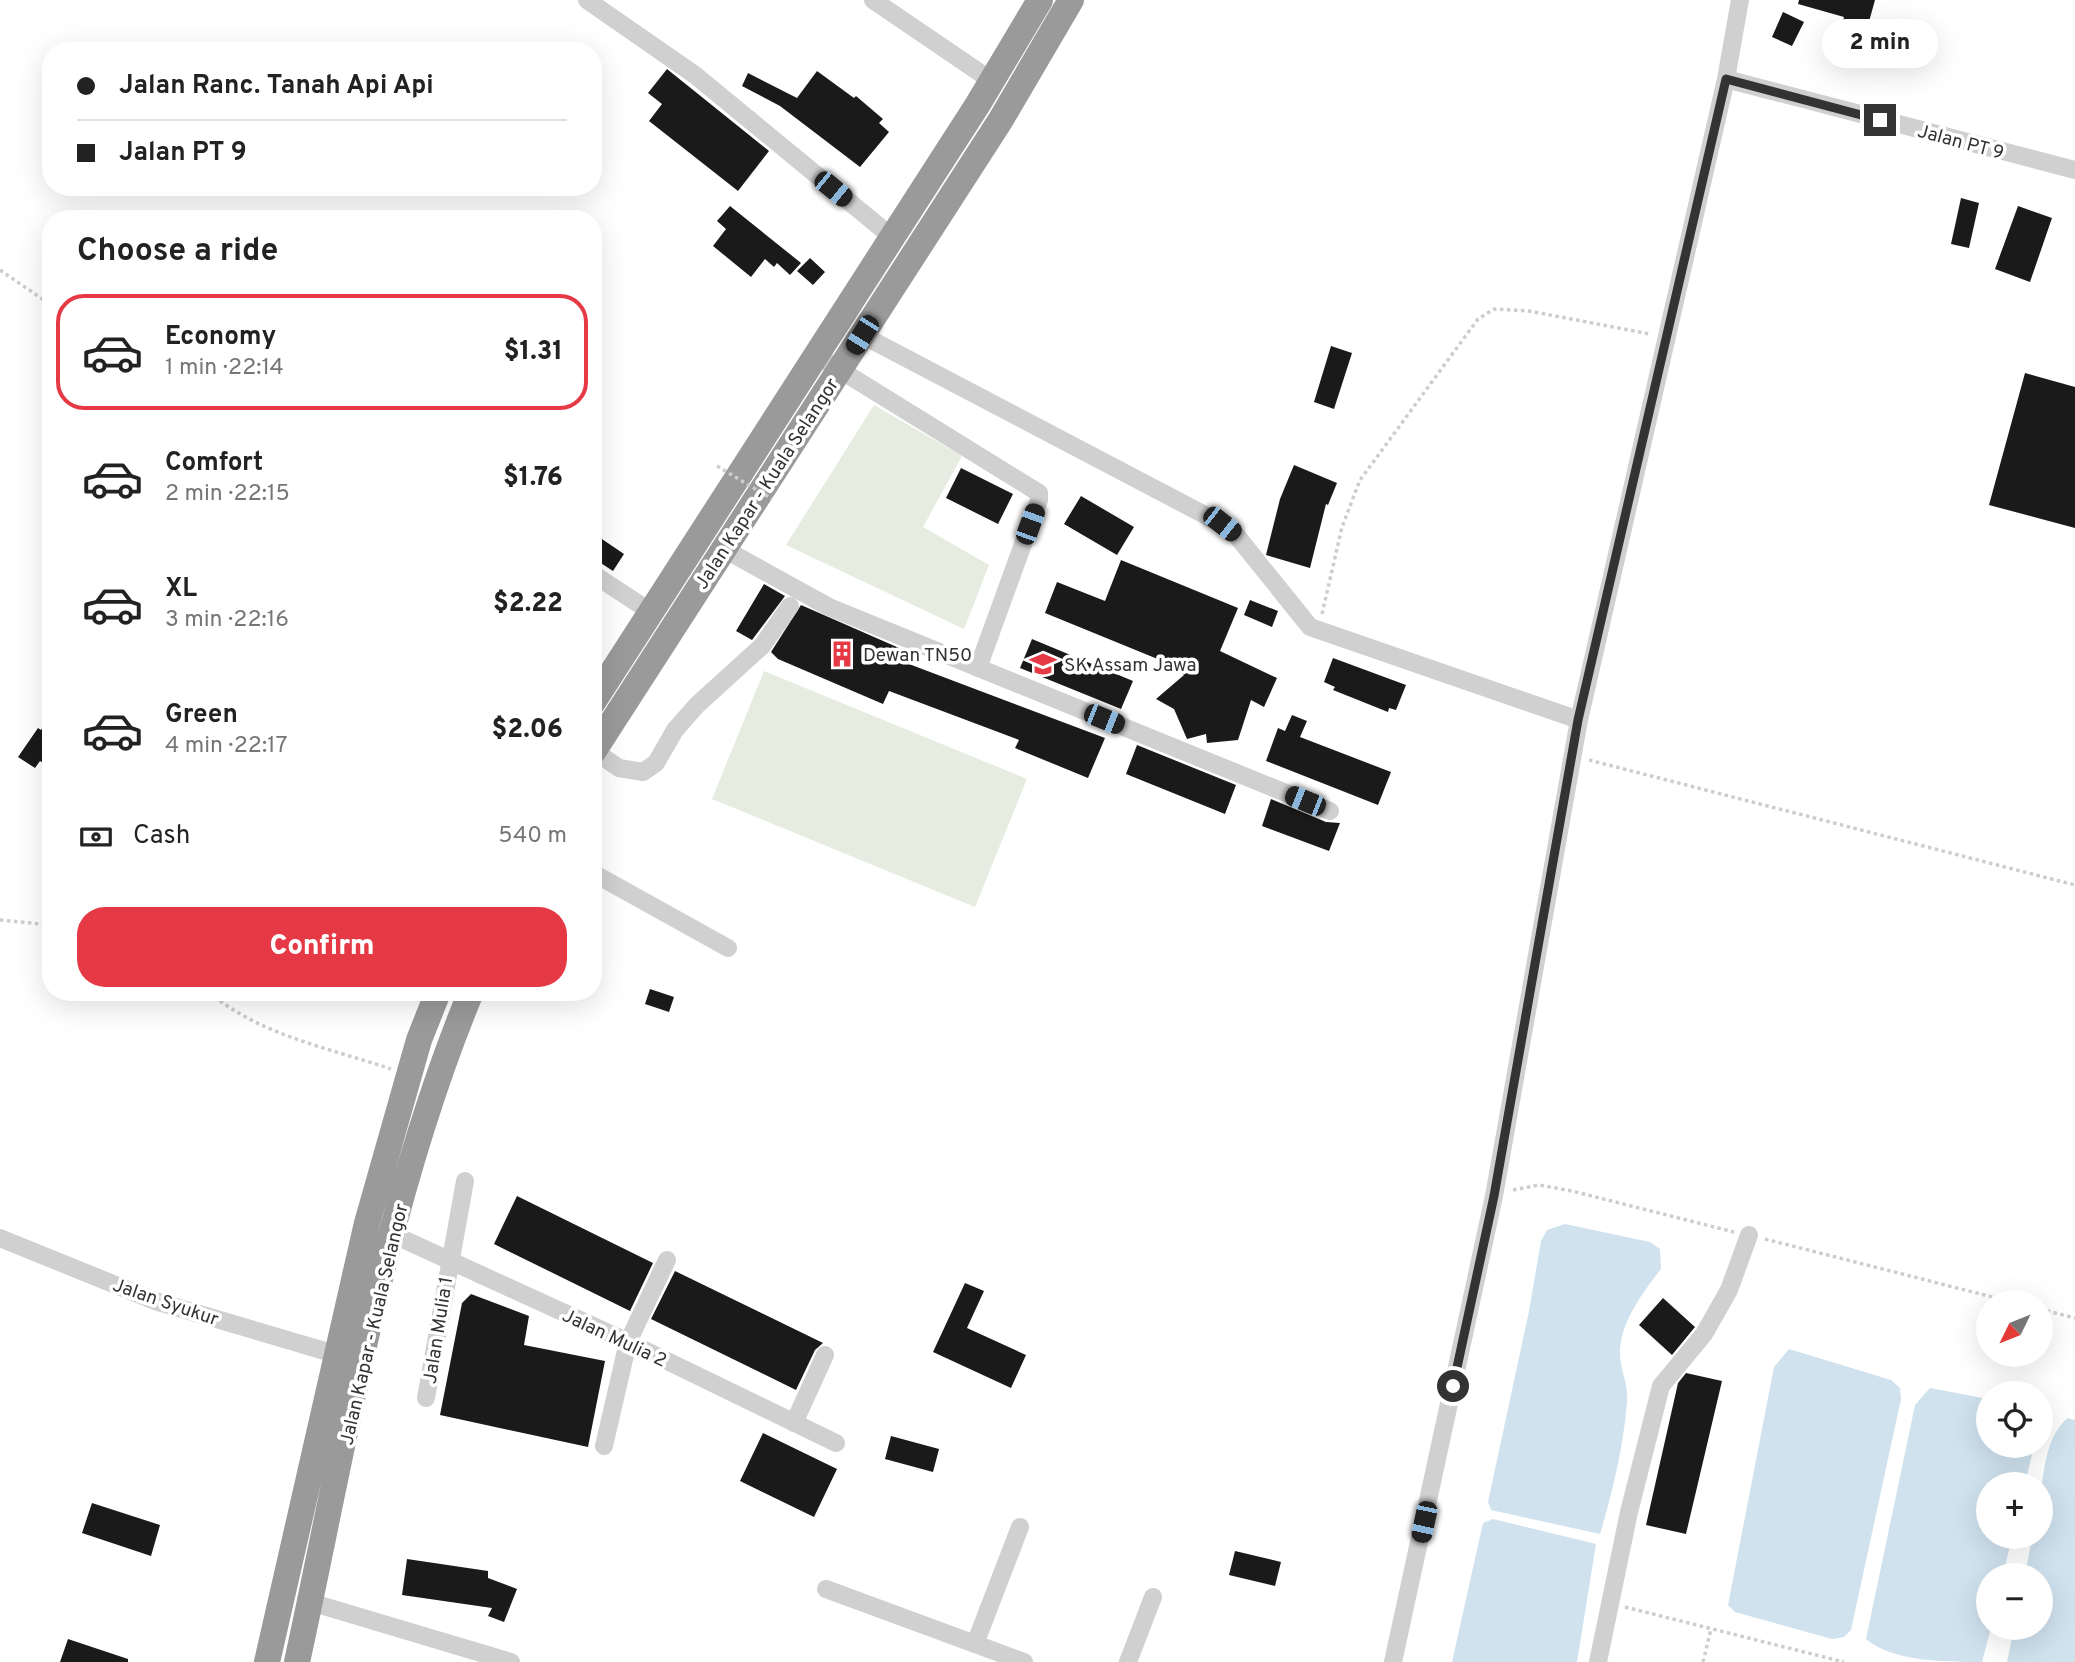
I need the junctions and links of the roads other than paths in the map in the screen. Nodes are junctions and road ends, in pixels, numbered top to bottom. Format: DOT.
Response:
graph roads {
  1 [pos="587,0"];
  2 [pos="873,0"];
  3 [pos="1040,0"];
  4 [pos="1071,0"];
  5 [pos="1741,0"];
  6 [pos="1726,79"];
  7 [pos="992,81"];
  8 [pos="2075,170"];
  9 [pos="892,237"];
  10 [pos="862,335"];
  11 [pos="816,355"];
  12 [pos="839,370"];
  13 [pos="700,536"];
  14 [pos="724,550"];
  15 [pos="602,580"];
  16 [pos="790,606"];
  17 [pos="651,612"];
  18 [pos="978,667"];
  19 [pos="602,688"];
  20 [pos="1578,720"];
  21 [pos="602,738"];
  22 [pos="602,758"];
  23 [pos="1330,811"];
  24 [pos="602,878"];
  25 [pos="728,948"];
  26 [pos="435,1001"];
  27 [pos="467,1001"];
  28 [pos="465,1181"];
  29 [pos="367,1223"];
  30 [pos="392,1234"];
  31 [pos="1749,1236"];
  32 [pos="0,1238"];
  33 [pos="667,1260"];
  34 [pos="448,1261"];
  35 [pos="628,1342"];
  36 [pos="335,1354"];
  37 [pos="825,1355"];
  38 [pos="426,1398"];
  39 [pos="794,1423"];
  40 [pos="836,1443"];
  41 [pos="604,1446"];
  42 [pos="1020,1527"];
  43 [pos="825,1589"];
  44 [pos="1153,1597"];
  45 [pos="310,1602"];
  46 [pos="975,1644"];
  47 [pos="267,1662"];
  48 [pos="297,1662"];
  49 [pos="511,1662"];
  50 [pos="1024,1662"];
  51 [pos="1128,1662"];
  52 [pos="1393,1662"];
  53 [pos="1598,1662"];
  1 -- 9 [label="street"];
  2 -- 7 [label="street"];
  3 -- 7 [label="highway, Jalan Kapar - Kuala Selangor"];
  4 -- 10 [label="highway, Jalan Kapar - Kuala Selangor"];
  5 -- 6 [label="street"];
  6 -- 8 [label="street, Jalan PT 9"];
  6 -- 20 [label="street"];
  7 -- 9 [label="highway, Jalan Kapar - Kuala Selangor"];
  9 -- 11 [label="highway, Jalan Kapar - Kuala Selangor"];
  10 -- 12 [label="highway, Jalan Kapar - Kuala Selangor"];
  10 -- 20 [label="street"];
  11 -- 12 [label="street"];
  11 -- 13 [label="highway, Jalan Kapar - Kuala Selangor"];
  12 -- 14 [label="highway, Jalan Kapar - Kuala Selangor"];
  12 -- 18 [label="street"];
  13 -- 14 [label="highway"];
  13 -- 17 [label="highway, Jalan Kapar - Kuala Selangor"];
  14 -- 18 [label="street"];
  14 -- 21 [label="highway, Jalan Kapar - Kuala Selangor"];
  15 -- 17 [label="street"];
  16 -- 22 [label="street"];
  17 -- 19 [label="highway, Jalan Kapar - Kuala Selangor"];
  18 -- 23 [label="street"];
  20 -- 52 [label="street"];
  24 -- 25 [label="street"];
  26 -- 29 [label="highway, Jalan Kapar - Kuala Selangor"];
  27 -- 30 [label="highway, Jalan Kapar - Kuala Selangor"];
  28 -- 34 [label="street, Jalan Mulia 1"];
  29 -- 30 [label="street, Jalan Mulia 2"];
  29 -- 36 [label="highway, Jalan Kapar - Kuala Selangor"];
  30 -- 34 [label="street, Jalan Mulia 2"];
  30 -- 45 [label="highway, Jalan Kapar - Kuala Selangor"];
  31 -- 53 [label="street"];
  32 -- 36 [label="street, Jalan Syukur"];
  33 -- 35 [label="street"];
  34 -- 35 [label="street, Jalan Mulia 2"];
  34 -- 38 [label="street, Jalan Mulia 1"];
  35 -- 39 [label="street, Jalan Mulia 2"];
  35 -- 41 [label="street"];
  36 -- 47 [label="highway, Jalan Kapar - Kuala Selangor"];
  37 -- 39 [label="street"];
  39 -- 40 [label="street, Jalan Mulia 2"];
  42 -- 46 [label="street"];
  43 -- 46 [label="street"];
  44 -- 51 [label="street"];
  45 -- 48 [label="highway, Jalan Kapar - Kuala Selangor"];
  45 -- 49 [label="street"];
  46 -- 50 [label="street"];
}
